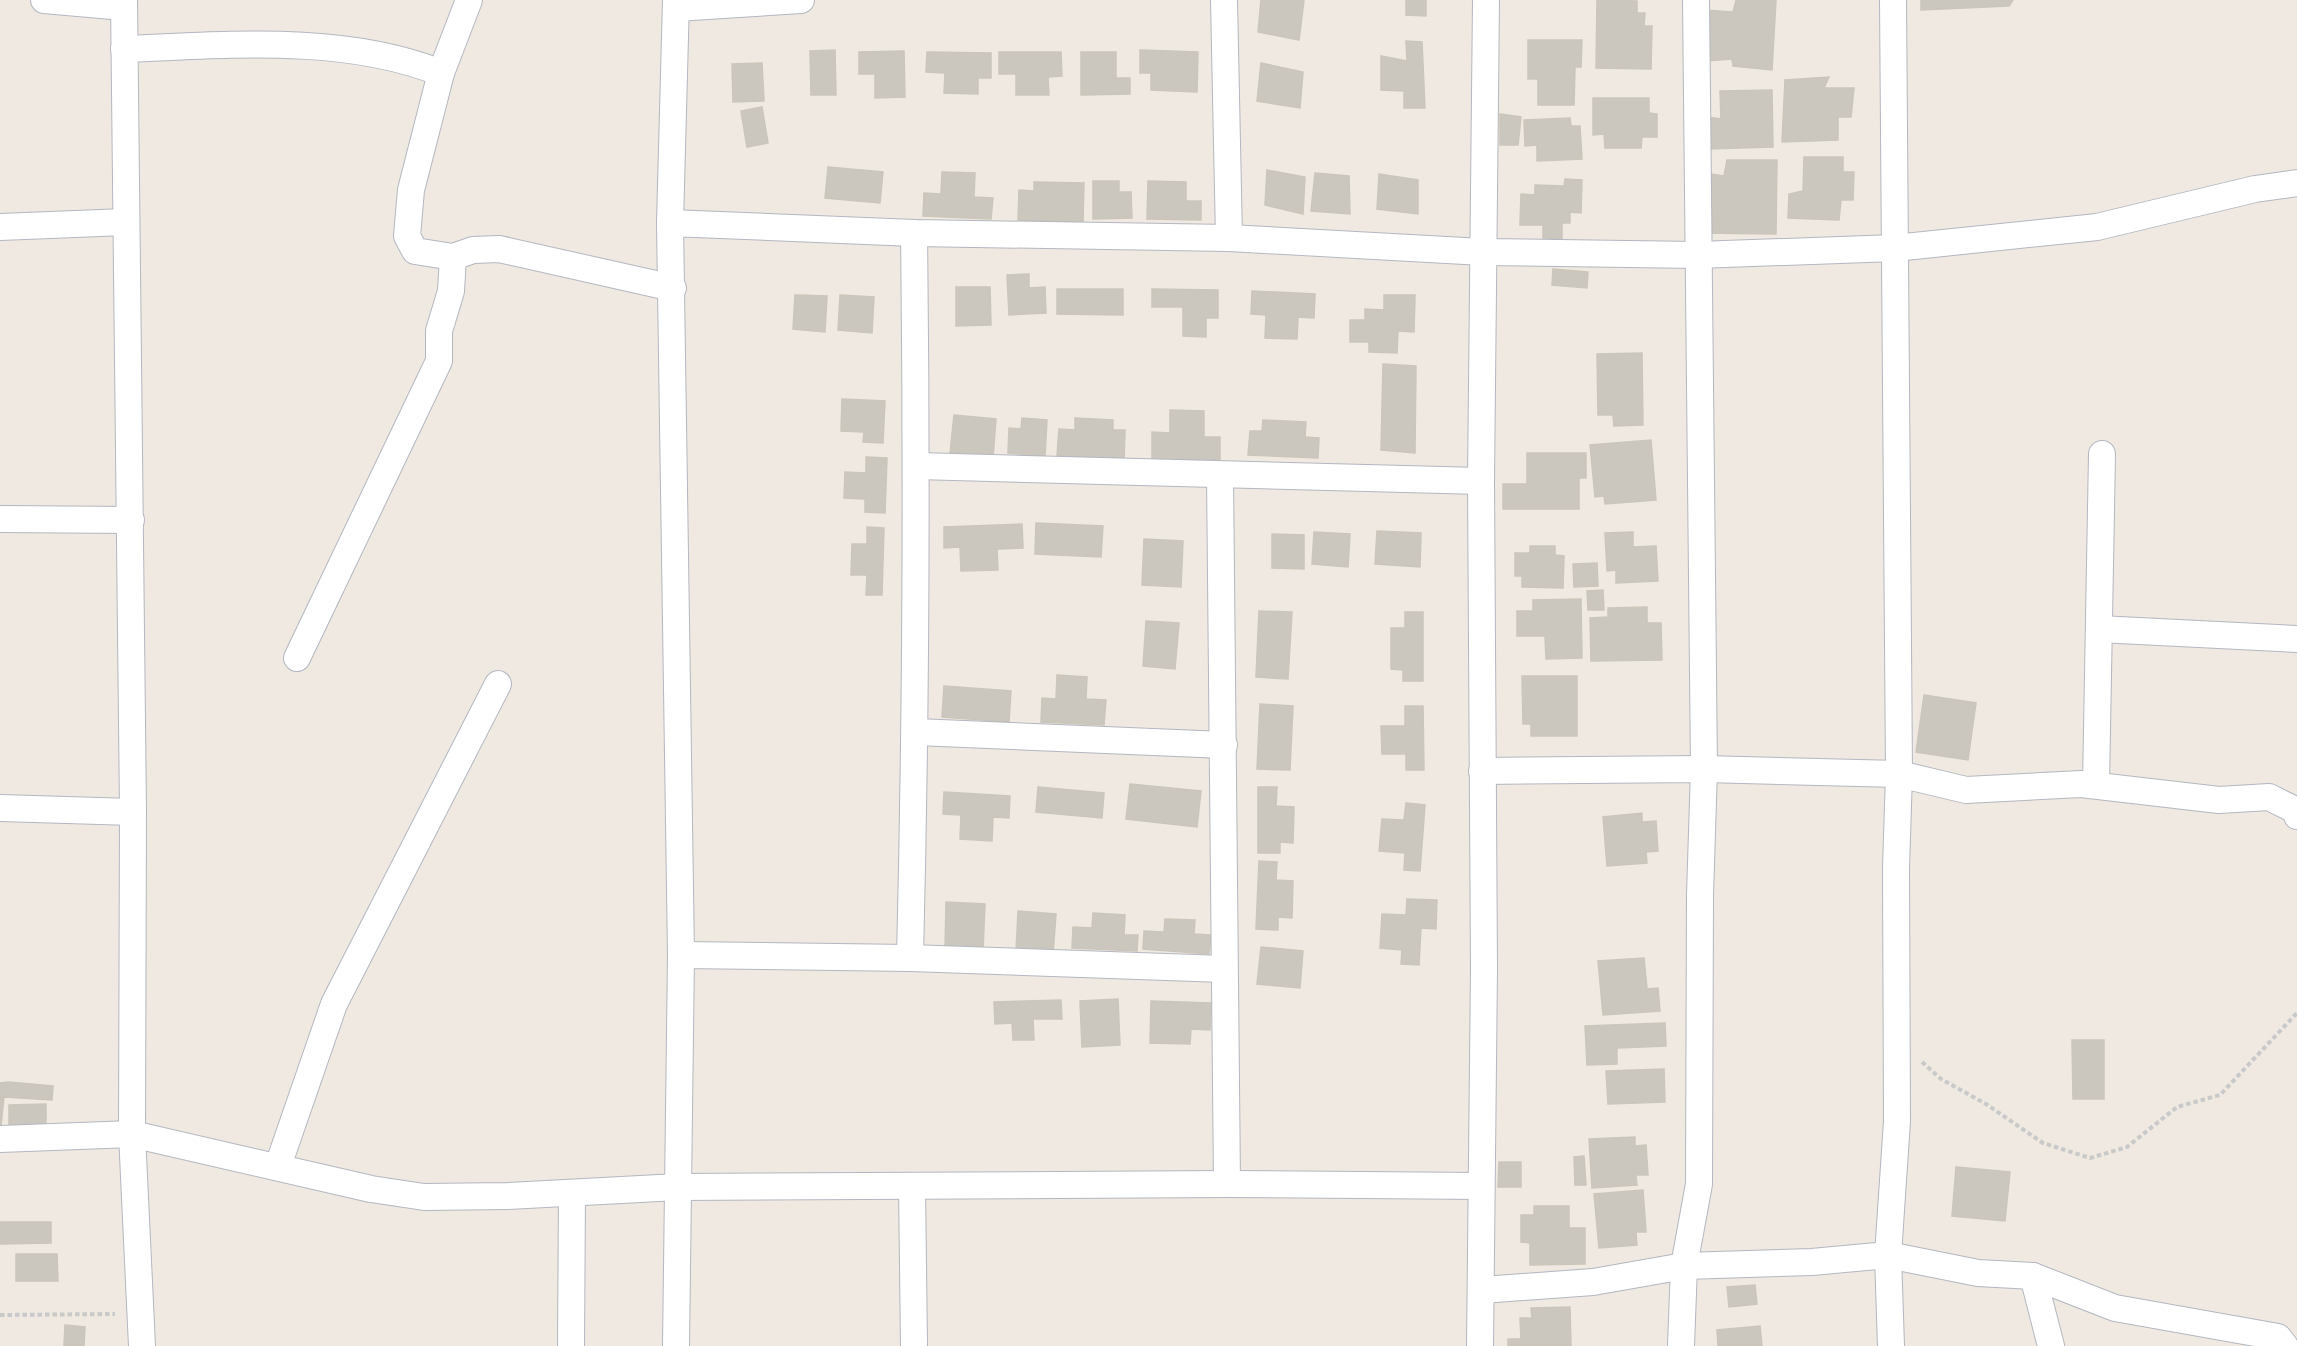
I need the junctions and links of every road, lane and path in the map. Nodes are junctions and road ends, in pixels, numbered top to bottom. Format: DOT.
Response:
graph roads {
  1 [pos="44,0"];
  2 [pos="469,0"];
  3 [pos="801,0"];
  4 [pos="1224,0"];
  5 [pos="1486,0"];
  6 [pos="1696,0"];
  7 [pos="1893,0"];
  8 [pos="124,4"];
  9 [pos="676,4"];
  10 [pos="124,49"];
  11 [pos="441,73"];
  12 [pos="2297,183"];
  13 [pos="125,222"];
  14 [pos="670,223"];
  15 [pos="0,227"];
  16 [pos="914,233"];
  17 [pos="1229,238"];
  18 [pos="1895,248"];
  19 [pos="1483,252"];
  20 [pos="1697,255"];
  21 [pos="453,257"];
  22 [pos="673,288"];
  23 [pos="2102,454"];
  24 [pos="917,466"];
  25 [pos="1220,475"];
  26 [pos="1481,481"];
  27 [pos="0,519"];
  28 [pos="131,520"];
  29 [pos="2099,629"];
  30 [pos="2297,639"];
  31 [pos="297,658"];
  32 [pos="498,684"];
  33 [pos="916,732"];
  34 [pos="1224,745"];
  35 [pos="1704,769"];
  36 [pos="1482,771"];
  37 [pos="1899,774"];
  38 [pos="2096,785"];
  39 [pos="0,808"];
  40 [pos="133,812"];
  41 [pos="2297,816"];
  42 [pos="681,954"];
  43 [pos="910,958"];
  44 [pos="1224,969"];
  45 [pos="2297,1013"];
  46 [pos="1896,1041"];
  47 [pos="132,1134"];
  48 [pos="0,1139"];
  49 [pos="278,1166"];
  50 [pos="1227,1184"];
  51 [pos="912,1186"];
  52 [pos="1481,1186"];
  53 [pos="678,1187"];
  54 [pos="572,1193"];
  55 [pos="1887,1255"];
  56 [pos="1684,1266"];
  57 [pos="2033,1275"];
  58 [pos="1482,1290"];
  59 [pos="143,1313"];
  60 [pos="0,1315"];
  61 [pos="2287,1341"];
  62 [pos="142,1346"];
  63 [pos="571,1346"];
  64 [pos="676,1346"];
  65 [pos="914,1346"];
  66 [pos="1480,1346"];
  67 [pos="1681,1346"];
  68 [pos="1891,1346"];
  69 [pos="2051,1346"];
  1 -- 8 [label="street"];
  2 -- 11 [label="street"];
  3 -- 9 [label="street"];
  4 -- 17 [label="street"];
  5 -- 19 [label="street"];
  6 -- 20 [label="street"];
  7 -- 18 [label="street"];
  8 -- 10 [label="street"];
  9 -- 14 [label="street"];
  10 -- 11 [label="street"];
  10 -- 13 [label="street"];
  11 -- 21 [label="street"];
  12 -- 18 [label="street"];
  13 -- 15 [label="street"];
  13 -- 28 [label="street"];
  14 -- 16 [label="street"];
  14 -- 22 [label="street"];
  16 -- 17 [label="street"];
  16 -- 24 [label="street"];
  17 -- 19 [label="street"];
  18 -- 20 [label="street"];
  18 -- 37 [label="street"];
  19 -- 20 [label="street"];
  19 -- 26 [label="street"];
  20 -- 35 [label="street"];
  21 -- 22 [label="street"];
  21 -- 31 [label="street"];
  22 -- 42 [label="street"];
  23 -- 29 [label="street"];
  24 -- 25 [label="street"];
  24 -- 33 [label="street"];
  25 -- 26 [label="street"];
  25 -- 34 [label="street"];
  26 -- 36 [label="street"];
  27 -- 28 [label="street"];
  28 -- 40 [label="street"];
  29 -- 30 [label="street"];
  29 -- 38 [label="street"];
  32 -- 49 [label="street"];
  33 -- 34 [label="street"];
  33 -- 43 [label="street"];
  34 -- 44 [label="street"];
  35 -- 36 [label="street"];
  35 -- 37 [label="street"];
  35 -- 56 [label="street"];
  36 -- 52 [label="street"];
  37 -- 38 [label="street"];
  37 -- 46 [label="street"];
  38 -- 41 [label="street"];
  39 -- 40 [label="street"];
  40 -- 47 [label="street"];
  42 -- 43 [label="street"];
  42 -- 53 [label="street"];
  43 -- 44 [label="street"];
  44 -- 50 [label="street"];
  45 -- 46 [label="path"];
  46 -- 55 [label="street"];
  47 -- 48 [label="street"];
  47 -- 49 [label="street"];
  47 -- 59 [label="street"];
  49 -- 54 [label="street"];
  50 -- 51 [label="street"];
  50 -- 52 [label="street"];
  51 -- 53 [label="street"];
  51 -- 65 [label="street"];
  52 -- 58 [label="street"];
  53 -- 54 [label="street"];
  53 -- 64 [label="street"];
  54 -- 63 [label="street"];
  55 -- 56 [label="street"];
  55 -- 57 [label="street"];
  55 -- 68 [label="street"];
  56 -- 58 [label="street"];
  56 -- 67 [label="street"];
  57 -- 61 [label="street"];
  57 -- 69 [label="street"];
  58 -- 66 [label="street"];
  59 -- 60 [label="path"];
  59 -- 62 [label="street"];
}
